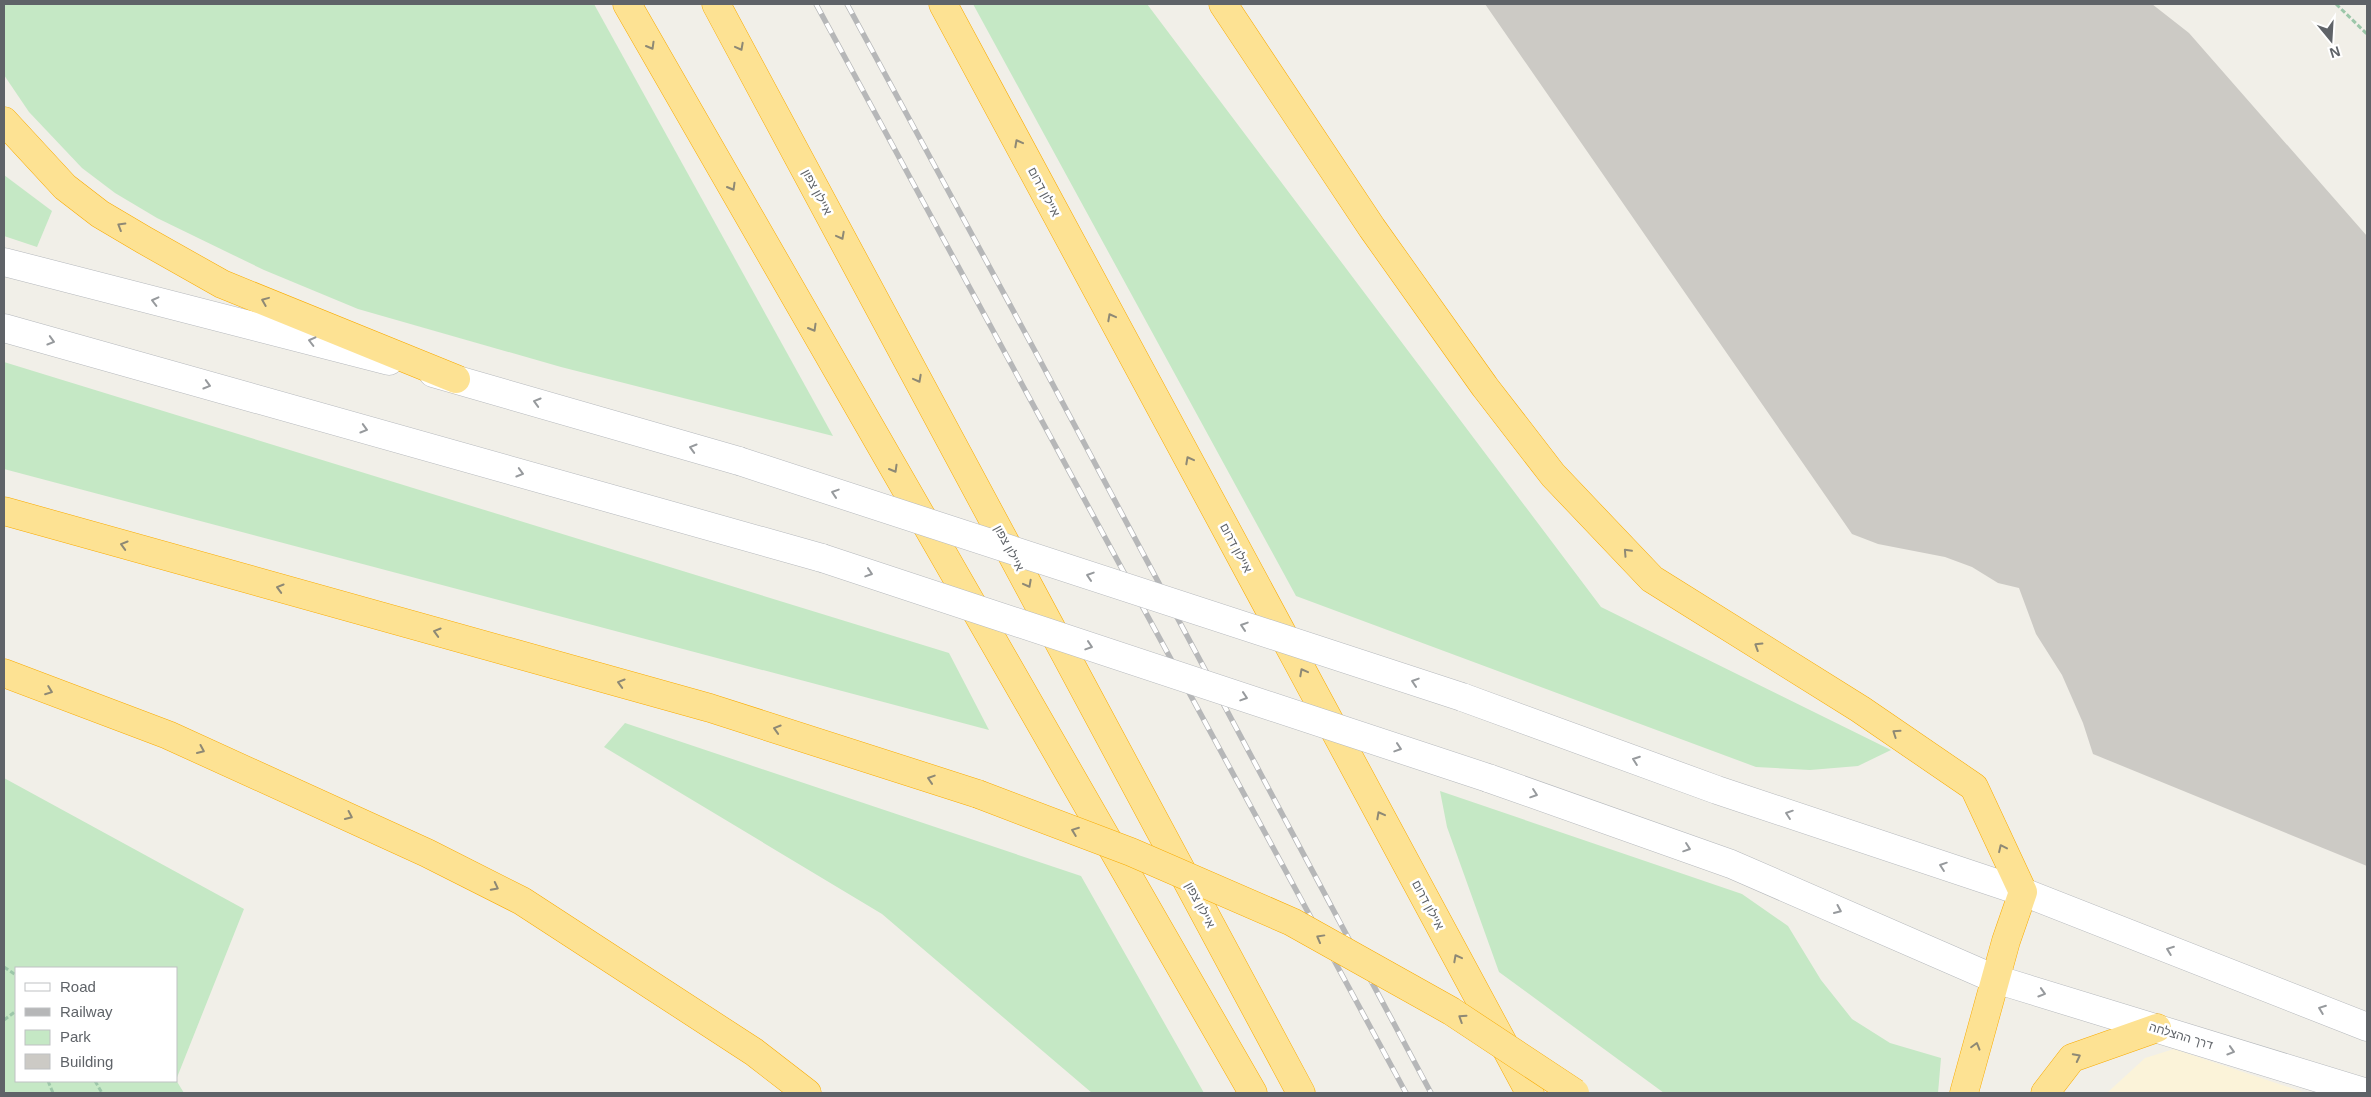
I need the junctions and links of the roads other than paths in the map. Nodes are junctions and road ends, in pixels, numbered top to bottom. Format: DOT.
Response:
graph roads {
  1 [pos="627,4"];
  2 [pos="716,4"];
  3 [pos="943,4"];
  4 [pos="1223,4"];
  5 [pos="4,121"];
  6 [pos="4,262"];
  7 [pos="4,328"];
  8 [pos="456,378"];
  9 [pos="4,511"];
  10 [pos="4,673"];
  11 [pos="2023,892"];
  12 [pos="1995,979"];
  13 [pos="2367,1027"];
  14 [pos="2157,1028"];
  15 [pos="2367,1092"];
  16 [pos="807,1093"];
  17 [pos="1253,1093"];
  18 [pos="1301,1093"];
  19 [pos="1530,1093"];
  20 [pos="1575,1093"];
  21 [pos="1964,1093"];
  22 [pos="2046,1093"];
  1 -- 17 [label="highway, one-way"];
  2 -- 18 [label="highway, איילון צפון, one-way"];
  19 -- 3 [label="highway, איילון דרום, one-way"];
  11 -- 4 [label="highway, one-way"];
  8 -- 5 [label="highway, one-way"];
  8 -- 6 [label="street, one-way"];
  7 -- 12 [label="street, דרך ההצלחה, one-way, bridge"];
  11 -- 8 [label="street, one-way, bridge"];
  20 -- 9 [label="highway, one-way, bridge"];
  10 -- 16 [label="highway, one-way"];
  11 -- 12 [label="highway"];
  13 -- 11 [label="street, one-way"];
  12 -- 14 [label="street, דרך ההצלחה, one-way"];
  21 -- 12 [label="highway, one-way"];
  14 -- 15 [label="street, דרך ההצלחה, one-way"];
  22 -- 14 [label="highway, one-way"];
}
